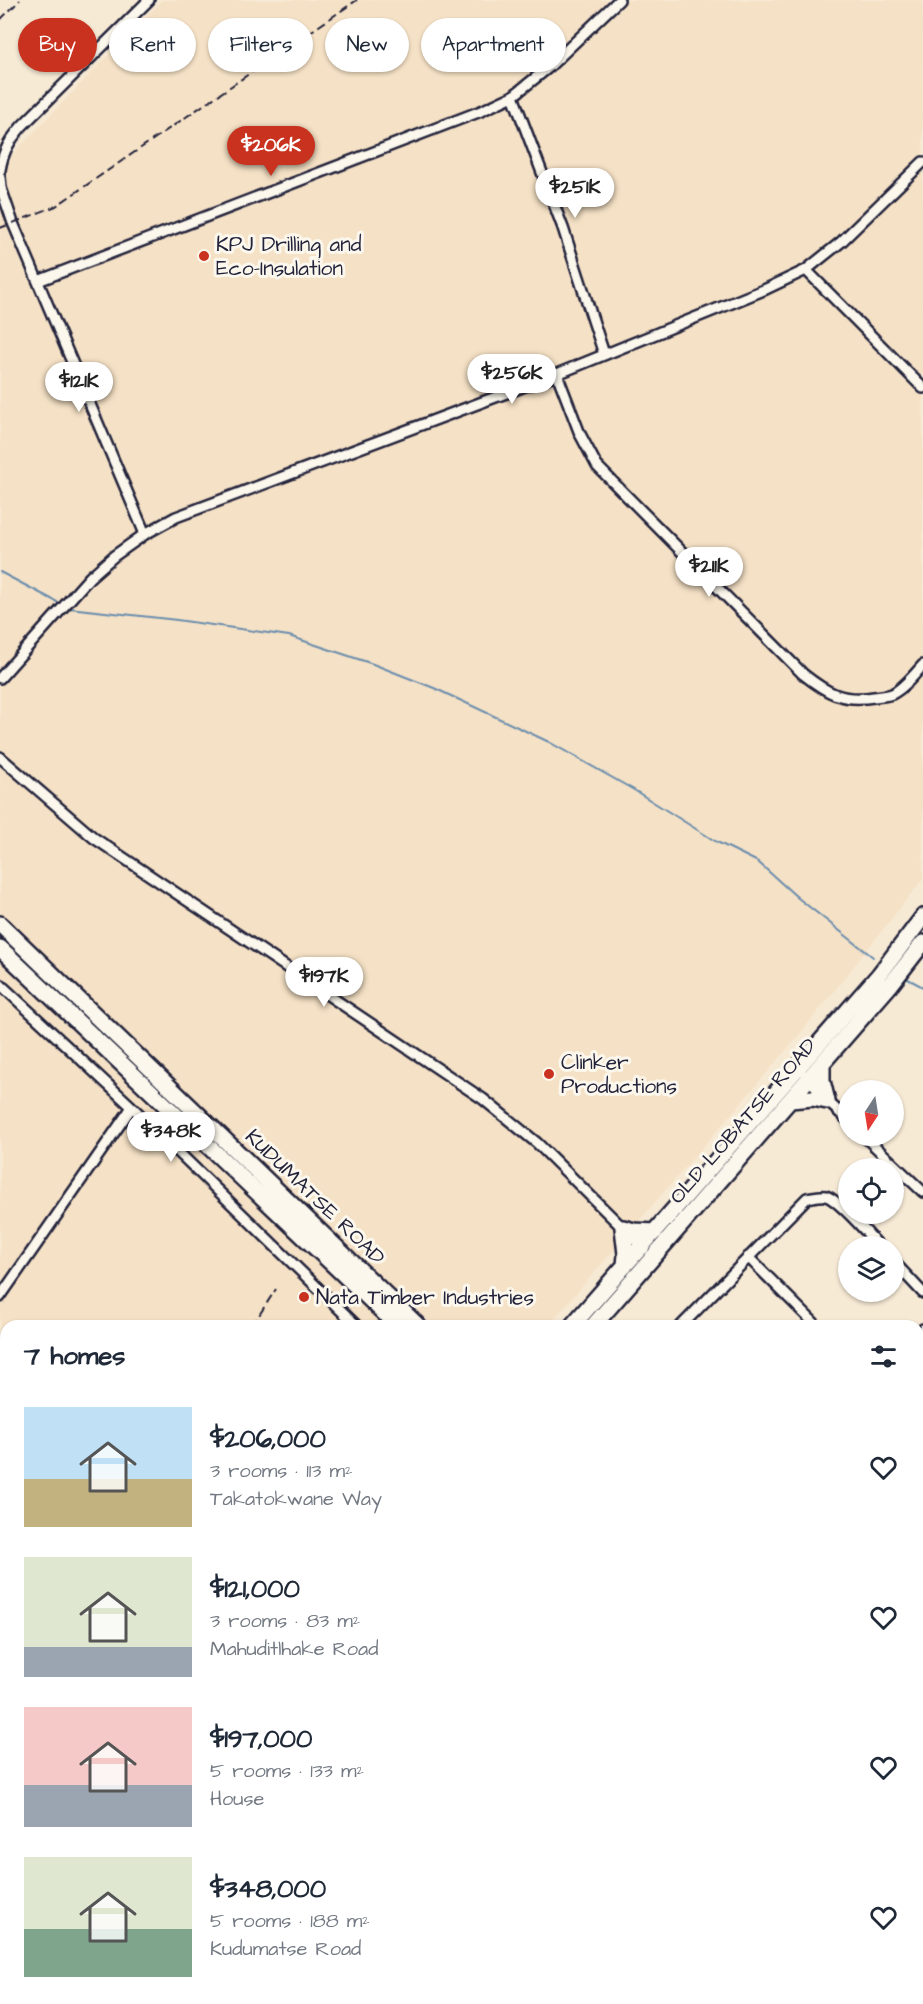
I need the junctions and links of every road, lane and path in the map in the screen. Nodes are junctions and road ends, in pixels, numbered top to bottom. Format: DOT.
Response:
graph roads {
  1 [pos="149,0"];
  2 [pos="619,0"];
  3 [pos="513,96"];
  4 [pos="923,162"];
  5 [pos="0,170"];
  6 [pos="0,177"];
  7 [pos="806,270"];
  8 [pos="38,280"];
  9 [pos="604,354"];
  10 [pos="557,374"];
  11 [pos="923,388"];
  12 [pos="145,534"];
  13 [pos="923,665"];
  14 [pos="0,678"];
  15 [pos="0,757"];
  16 [pos="923,917"];
  17 [pos="0,924"];
  18 [pos="923,943"];
  19 [pos="0,948"];
  20 [pos="0,984"];
  21 [pos="822,1063"];
  22 [pos="804,1073"];
  23 [pos="790,1100"];
  24 [pos="827,1101"];
  25 [pos="132,1107"];
  26 [pos="838,1111"];
  27 [pos="875,1146"];
  28 [pos="923,1192"];
  29 [pos="623,1228"];
  30 [pos="655,1233"];
  31 [pos="870,1236"];
  32 [pos="647,1252"];
  33 [pos="748,1257"];
  34 [pos="625,1266"];
  35 [pos="904,1273"];
  36 [pos="923,1293"];
  37 [pos="0,1297"];
  38 [pos="351,1320"];
  39 [pos="392,1320"];
  40 [pos="412,1320"];
  41 [pos="577,1320"];
  42 [pos="597,1320"];
  43 [pos="687,1320"];
  44 [pos="811,1320"];
  1 -- 5 [label="street"];
  2 -- 3 [label="street"];
  3 -- 8 [label="street"];
  3 -- 9 [label="street"];
  4 -- 7 [label="street"];
  6 -- 8 [label="street"];
  7 -- 9 [label="street"];
  7 -- 11 [label="street"];
  8 -- 12 [label="street"];
  9 -- 10 [label="street"];
  10 -- 12 [label="street"];
  10 -- 13 [label="street"];
  12 -- 14 [label="street"];
  15 -- 29 [label="street"];
  16 -- 22 [label="main road, OLD LOBATSE ROAD"];
  17 -- 40 [label="main road, KUDUMATSE ROAD"];
  18 -- 21 [label="main road, OLD LOBATSE ROAD"];
  19 -- 39 [label="main road, KUDUMATSE ROAD"];
  20 -- 25 [label="street"];
  21 -- 22 [label="main road, OLD LOBATSE ROAD"];
  21 -- 24 [label="main road"];
  22 -- 23 [label="main road, OLD LOBATSE ROAD"];
  22 -- 24 [label="street"];
  22 -- 30 [label="main road"];
  23 -- 24 [label="main road"];
  23 -- 32 [label="main road, OLD LOBATSE ROAD"];
  24 -- 26 [label="street"];
  25 -- 37 [label="street"];
  25 -- 38 [label="street"];
  27 -- 28 [label="street"];
  29 -- 30 [label="main road"];
  29 -- 32 [label="street"];
  29 -- 34 [label="main road"];
  30 -- 32 [label="main road"];
  31 -- 33 [label="street"];
  32 -- 34 [label="main road"];
  32 -- 42 [label="main road, OLD LOBATSE ROAD"];
  33 -- 43 [label="street"];
  33 -- 44 [label="street"];
  34 -- 41 [label="main road"];
  35 -- 36 [label="street"];
}
